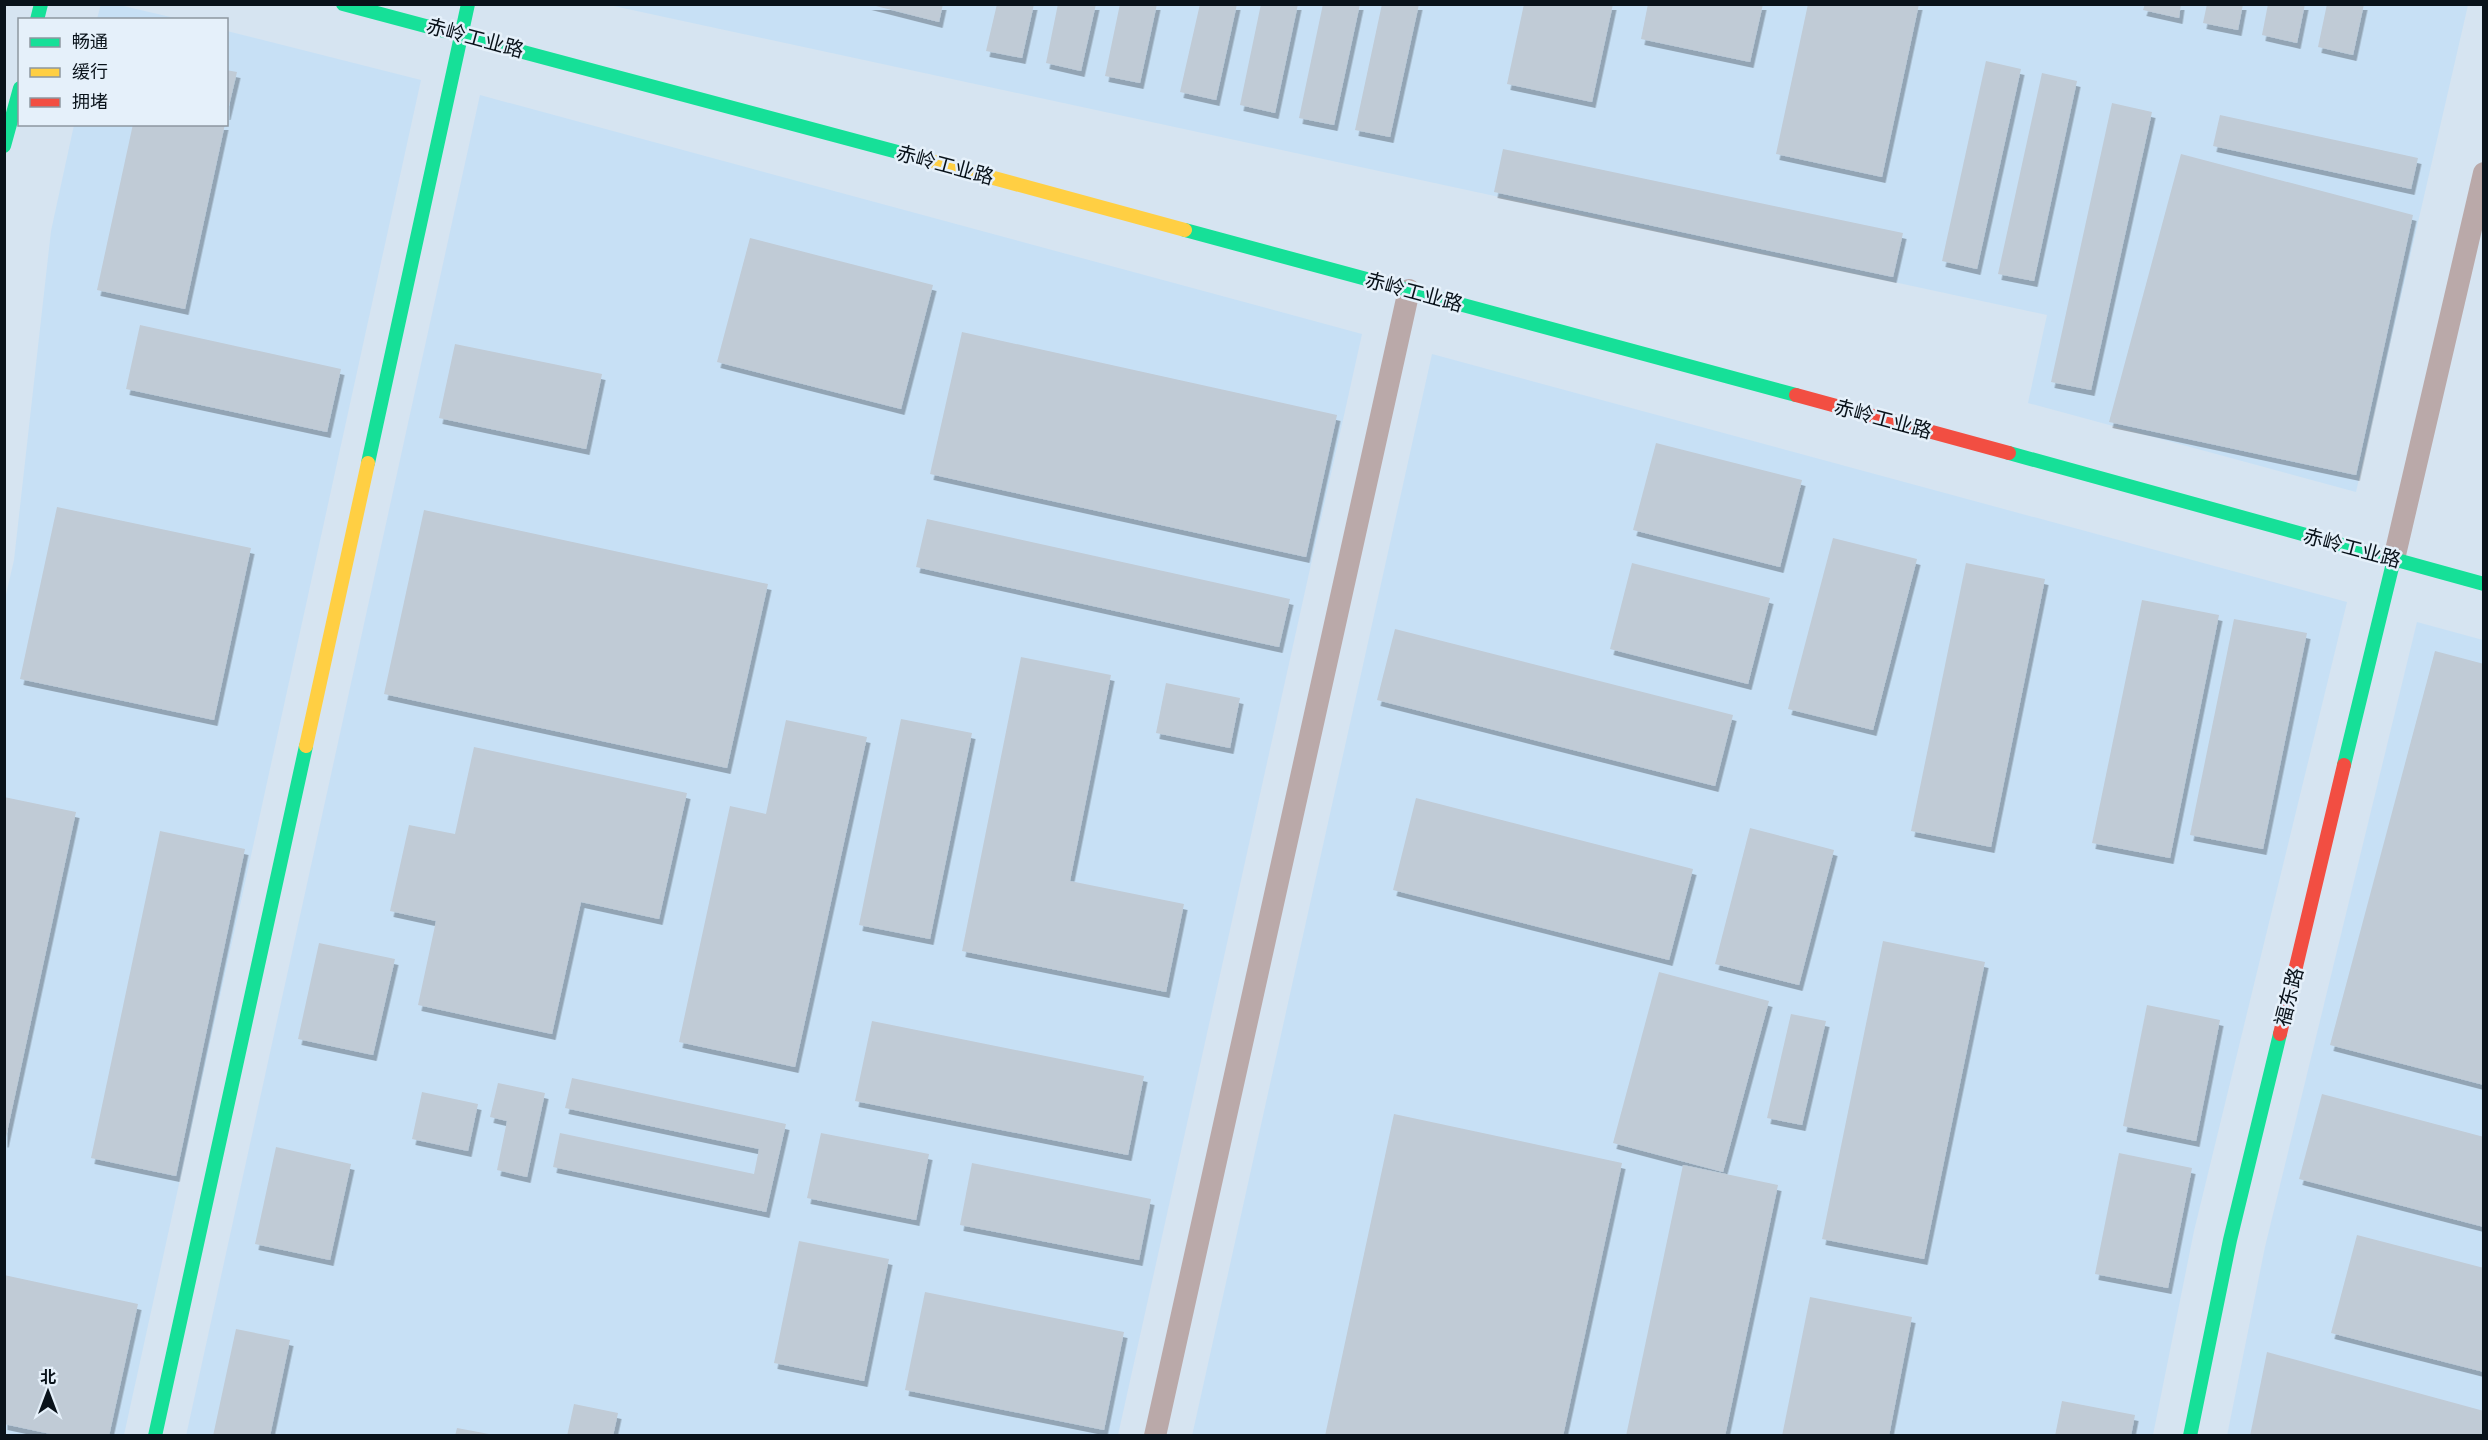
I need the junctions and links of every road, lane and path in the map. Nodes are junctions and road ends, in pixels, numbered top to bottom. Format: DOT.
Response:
graph roads {
  1 [pos="343,4"];
  2 [pos="468,4"];
  3 [pos="462,34"];
  4 [pos="18,95"];
  5 [pos="4,146"];
  6 [pos="2484,173"];
  7 [pos="1409,290"];
  8 [pos="2394,559"];
  9 [pos="2484,584"];
  10 [pos="155,1436"];
  11 [pos="1155,1436"];
  12 [pos="2190,1436"];
  1 -- 3 [label="main road, 赤岭工业路"];
  2 -- 3 [label="main road"];
  3 -- 7 [label="main road, 赤岭工业路"];
  3 -- 10 [label="main road"];
  4 -- 5 [label="main road"];
  6 -- 8 [label="street"];
  7 -- 8 [label="main road, 赤岭工业路"];
  7 -- 11 [label="street"];
  8 -- 9 [label="main road, 赤岭工业路"];
  8 -- 12 [label="main road, 福东路"];
}
